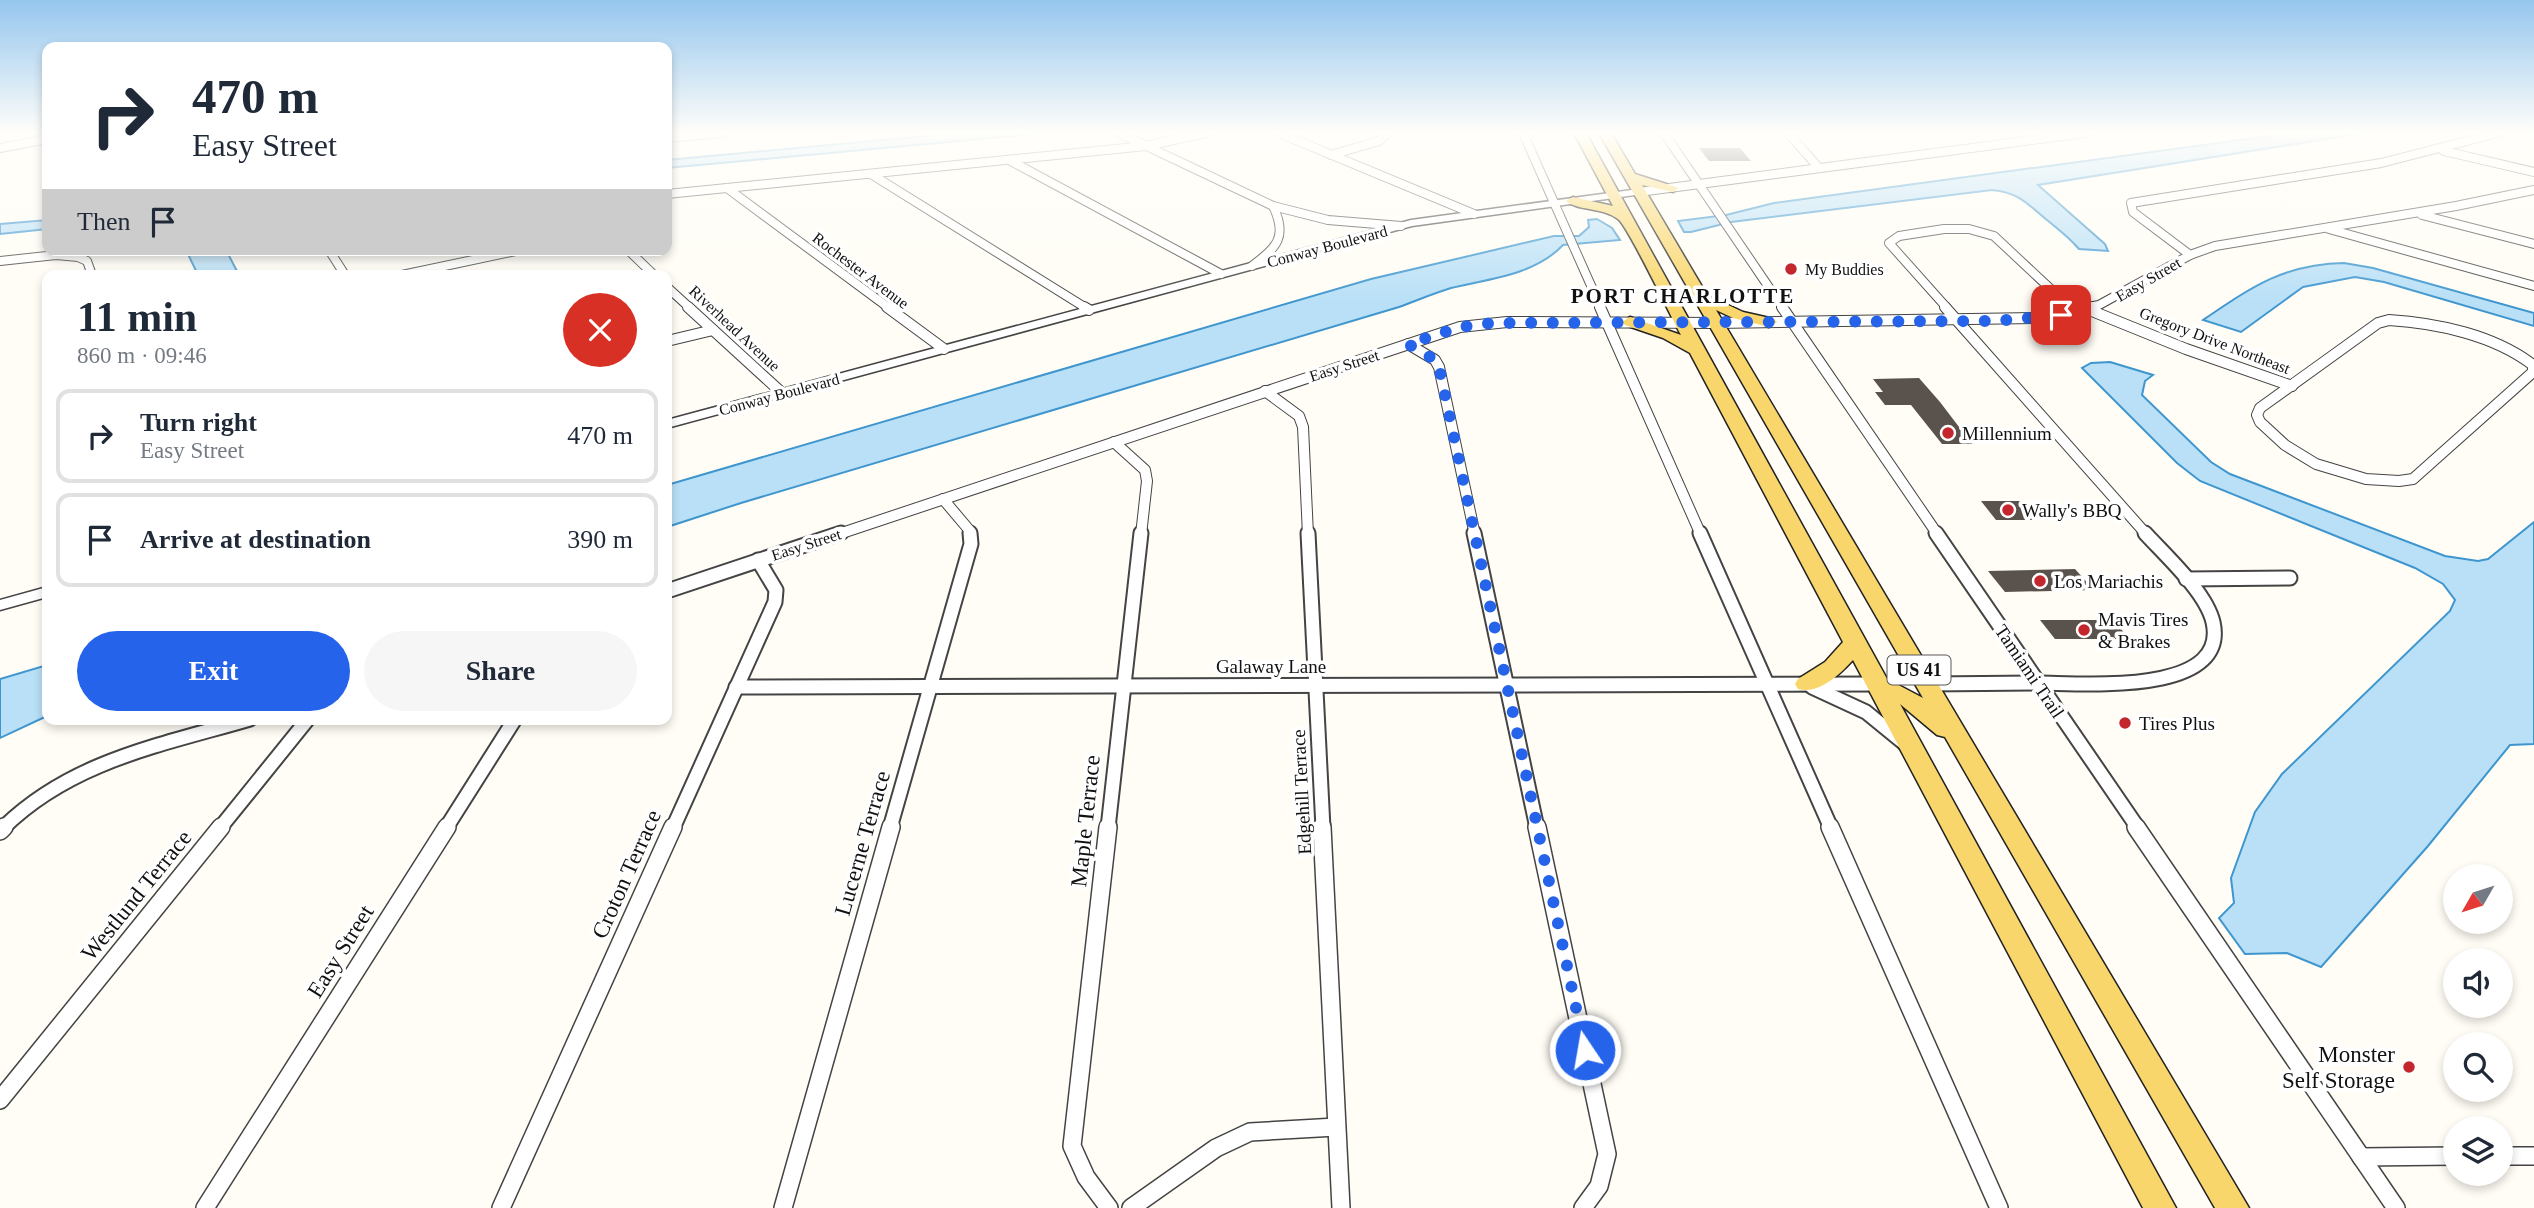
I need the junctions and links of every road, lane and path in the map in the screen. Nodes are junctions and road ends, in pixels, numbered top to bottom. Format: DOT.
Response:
graph roads {
  1 [pos="713,189"];
  2 [pos="729,189"];
  3 [pos="896,189"];
  4 [pos="1064,189"];
  5 [pos="1238,189"];
  6 [pos="1414,189"];
  7 [pos="1548,189"];
  8 [pos="1609,189"];
  9 [pos="1610,189"];
  10 [pos="1637,189"];
  11 [pos="1703,189"];
  12 [pos="2217,189"];
  13 [pos="2534,190"];
  14 [pos="672,194"];
  15 [pos="1578,200"];
  16 [pos="1554,203"];
  17 [pos="1273,206"];
  18 [pos="2415,213"];
  19 [pos="1474,214"];
  20 [pos="1625,217"];
  21 [pos="1401,226"];
  22 [pos="2323,228"];
  23 [pos="2534,244"];
  24 [pos="2190,255"];
  25 [pos="70,256"];
  26 [pos="70,256"];
  27 [pos="492,256"];
  28 [pos="634,256"];
  29 [pos="0,261"];
  30 [pos="1252,266"];
  31 [pos="91,270"];
  32 [pos="426,270"];
  33 [pos="649,270"];
  34 [pos="1221,274"];
  35 [pos="2534,286"];
  36 [pos="672,291"];
  37 [pos="1669,298"];
  38 [pos="1701,298"];
  39 [pos="2087,309"];
  40 [pos="1089,310"];
  41 [pos="2075,312"];
  42 [pos="1956,321"];
  43 [pos="1605,322"];
  44 [pos="1630,322"];
  45 [pos="1769,322"];
  46 [pos="1793,322"];
  47 [pos="1682,323"];
  48 [pos="1716,323"];
  49 [pos="713,330"];
  50 [pos="672,340"];
  51 [pos="1408,344"];
  52 [pos="1731,348"];
  53 [pos="944,349"];
  54 [pos="1697,350"];
  55 [pos="2292,386"];
  56 [pos="1265,391"];
  57 [pos="782,393"];
  58 [pos="672,423"];
  59 [pos="1114,442"];
  60 [pos="943,499"];
  61 [pos="758,561"];
  62 [pos="2290,578"];
  63 [pos="2186,579"];
  64 [pos="672,589"];
  65 [pos="42,593"];
  66 [pos="0,604"];
  67 [pos="1855,642"];
  68 [pos="2038,683"];
  69 [pos="1806,684"];
  70 [pos="1877,684"];
  71 [pos="1927,684"];
  72 [pos="1508,685"];
  73 [pos="1768,685"];
  74 [pos="1122,686"];
  75 [pos="1315,686"];
  76 [pos="736,687"];
  77 [pos="929,687"];
  78 [pos="231,725"];
  79 [pos="303,725"];
  80 [pos="511,725"];
  81 [pos="1962,744"];
  82 [pos="1910,748"];
  83 [pos="0,831"];
  84 [pos="0,1100"];
  85 [pos="1336,1127"];
  86 [pos="2443,1156"];
  87 [pos="2513,1156"];
  88 [pos="2534,1156"];
  89 [pos="2361,1157"];
  90 [pos="205,1208"];
  91 [pos="500,1208"];
  92 [pos="783,1208"];
  93 [pos="1109,1208"];
  94 [pos="1130,1208"];
  95 [pos="1341,1208"];
  96 [pos="1583,1208"];
  97 [pos="1999,1208"];
  98 [pos="2160,1208"];
  99 [pos="2233,1208"];
  100 [pos="2396,1208"];
  1 -- 14 [label="street"];
  2 -- 53 [label="street, Rochester Avenue"];
  3 -- 40 [label="street"];
  4 -- 34 [label="street"];
  5 -- 17 [label="street"];
  6 -- 19 [label="street"];
  7 -- 16 [label="street"];
  8 -- 15 [label="main road"];
  9 -- 20 [label="main road, US 41"];
  10 -- 38 [label="main road, US 41"];
  11 -- 46 [label="street, Tamiami Trail"];
  12 -- 24 [label="street"];
  13 -- 18 [label="street, Easy Street"];
  15 -- 16 [label="street, Conway Boulevard"];
  15 -- 20 [label="main road"];
  16 -- 19 [label="street, Conway Boulevard"];
  16 -- 43 [label="street"];
  17 -- 21 [label="street"];
  17 -- 30 [label="street"];
  18 -- 22 [label="street, Easy Street"];
  18 -- 23 [label="street"];
  19 -- 21 [label="street, Conway Boulevard"];
  20 -- 37 [label="main road, US 41"];
  21 -- 30 [label="street, Conway Boulevard"];
  22 -- 24 [label="street, Easy Street"];
  22 -- 35 [label="street"];
  24 -- 39 [label="street, Easy Street"];
  25 -- 29 [label="street"];
  26 -- 31 [label="street"];
  27 -- 32 [label="street"];
  28 -- 33 [label="street"];
  30 -- 34 [label="street, Conway Boulevard"];
  34 -- 40 [label="street, Conway Boulevard"];
  36 -- 49 [label="street, Riverhead Avenue"];
  37 -- 44 [label="main road"];
  37 -- 47 [label="main road, US 41"];
  38 -- 45 [label="main road"];
  38 -- 48 [label="main road, US 41"];
  39 -- 41 [label="street, Easy Street"];
  39 -- 55 [label="street, Gregory Drive Northeast"];
  40 -- 53 [label="street, Conway Boulevard"];
  41 -- 42 [label="street, Easy Street"];
  41 -- 42 [label="street"];
  42 -- 46 [label="street, Easy Street"];
  42 -- 63 [label="street"];
  43 -- 44 [label="street, Easy Street"];
  43 -- 51 [label="street, Easy Street"];
  43 -- 73 [label="street"];
  44 -- 47 [label="street, Easy Street"];
  44 -- 54 [label="main road"];
  45 -- 46 [label="street, Easy Street"];
  45 -- 48 [label="street, Easy Street"];
  45 -- 52 [label="main road"];
  46 -- 68 [label="street, Tamiami Trail"];
  47 -- 48 [label="street, Easy Street"];
  47 -- 54 [label="main road, US 41"];
  48 -- 52 [label="main road, US 41"];
  49 -- 50 [label="street"];
  49 -- 57 [label="street, Riverhead Avenue"];
  51 -- 56 [label="street, Easy Street"];
  51 -- 72 [label="street"];
  52 -- 71 [label="main road, US 41"];
  53 -- 57 [label="street, Conway Boulevard"];
  54 -- 67 [label="main road, US 41"];
  55 -- 55 [label="street"];
  56 -- 59 [label="street, Easy Street"];
  56 -- 75 [label="street, Edgehill Terrace"];
  57 -- 58 [label="street, Conway Boulevard"];
  59 -- 60 [label="street, Easy Street"];
  59 -- 74 [label="street, Maple Terrace"];
  60 -- 61 [label="street, Easy Street"];
  60 -- 77 [label="street, Lucerne Terrace"];
  61 -- 64 [label="street, Easy Street"];
  61 -- 76 [label="street, Croton Terrace"];
  62 -- 63 [label="street"];
  63 -- 68 [label="street"];
  65 -- 66 [label="street"];
  67 -- 69 [label="main road"];
  67 -- 70 [label="main road, US 41"];
  68 -- 71 [label="street"];
  68 -- 89 [label="street, Tamiami Trail"];
  69 -- 70 [label="street, Galaway Lane"];
  69 -- 73 [label="street, Galaway Lane"];
  69 -- 82 [label="street, Galaway Lane"];
  70 -- 81 [label="main road"];
  70 -- 82 [label="main road, US 41"];
  71 -- 81 [label="main road, US 41"];
  72 -- 73 [label="street, Galaway Lane"];
  72 -- 75 [label="street, Galaway Lane"];
  72 -- 96 [label="street"];
  73 -- 97 [label="street"];
  74 -- 75 [label="street, Galaway Lane"];
  74 -- 77 [label="street, Galaway Lane"];
  74 -- 93 [label="street, Maple Terrace"];
  75 -- 85 [label="street, Edgehill Terrace"];
  76 -- 77 [label="street, Galaway Lane"];
  76 -- 91 [label="street, Croton Terrace"];
  77 -- 92 [label="street, Lucerne Terrace"];
  78 -- 83 [label="street"];
  79 -- 84 [label="street, Westlund Terrace"];
  80 -- 90 [label="street, Easy Street"];
  81 -- 99 [label="main road, US 41"];
  82 -- 98 [label="main road, US 41"];
  85 -- 94 [label="street"];
  85 -- 95 [label="street, Edgehill Terrace"];
  86 -- 89 [label="street"];
  87 -- 88 [label="street"];
  89 -- 100 [label="street, Tamiami Trail"];
}
